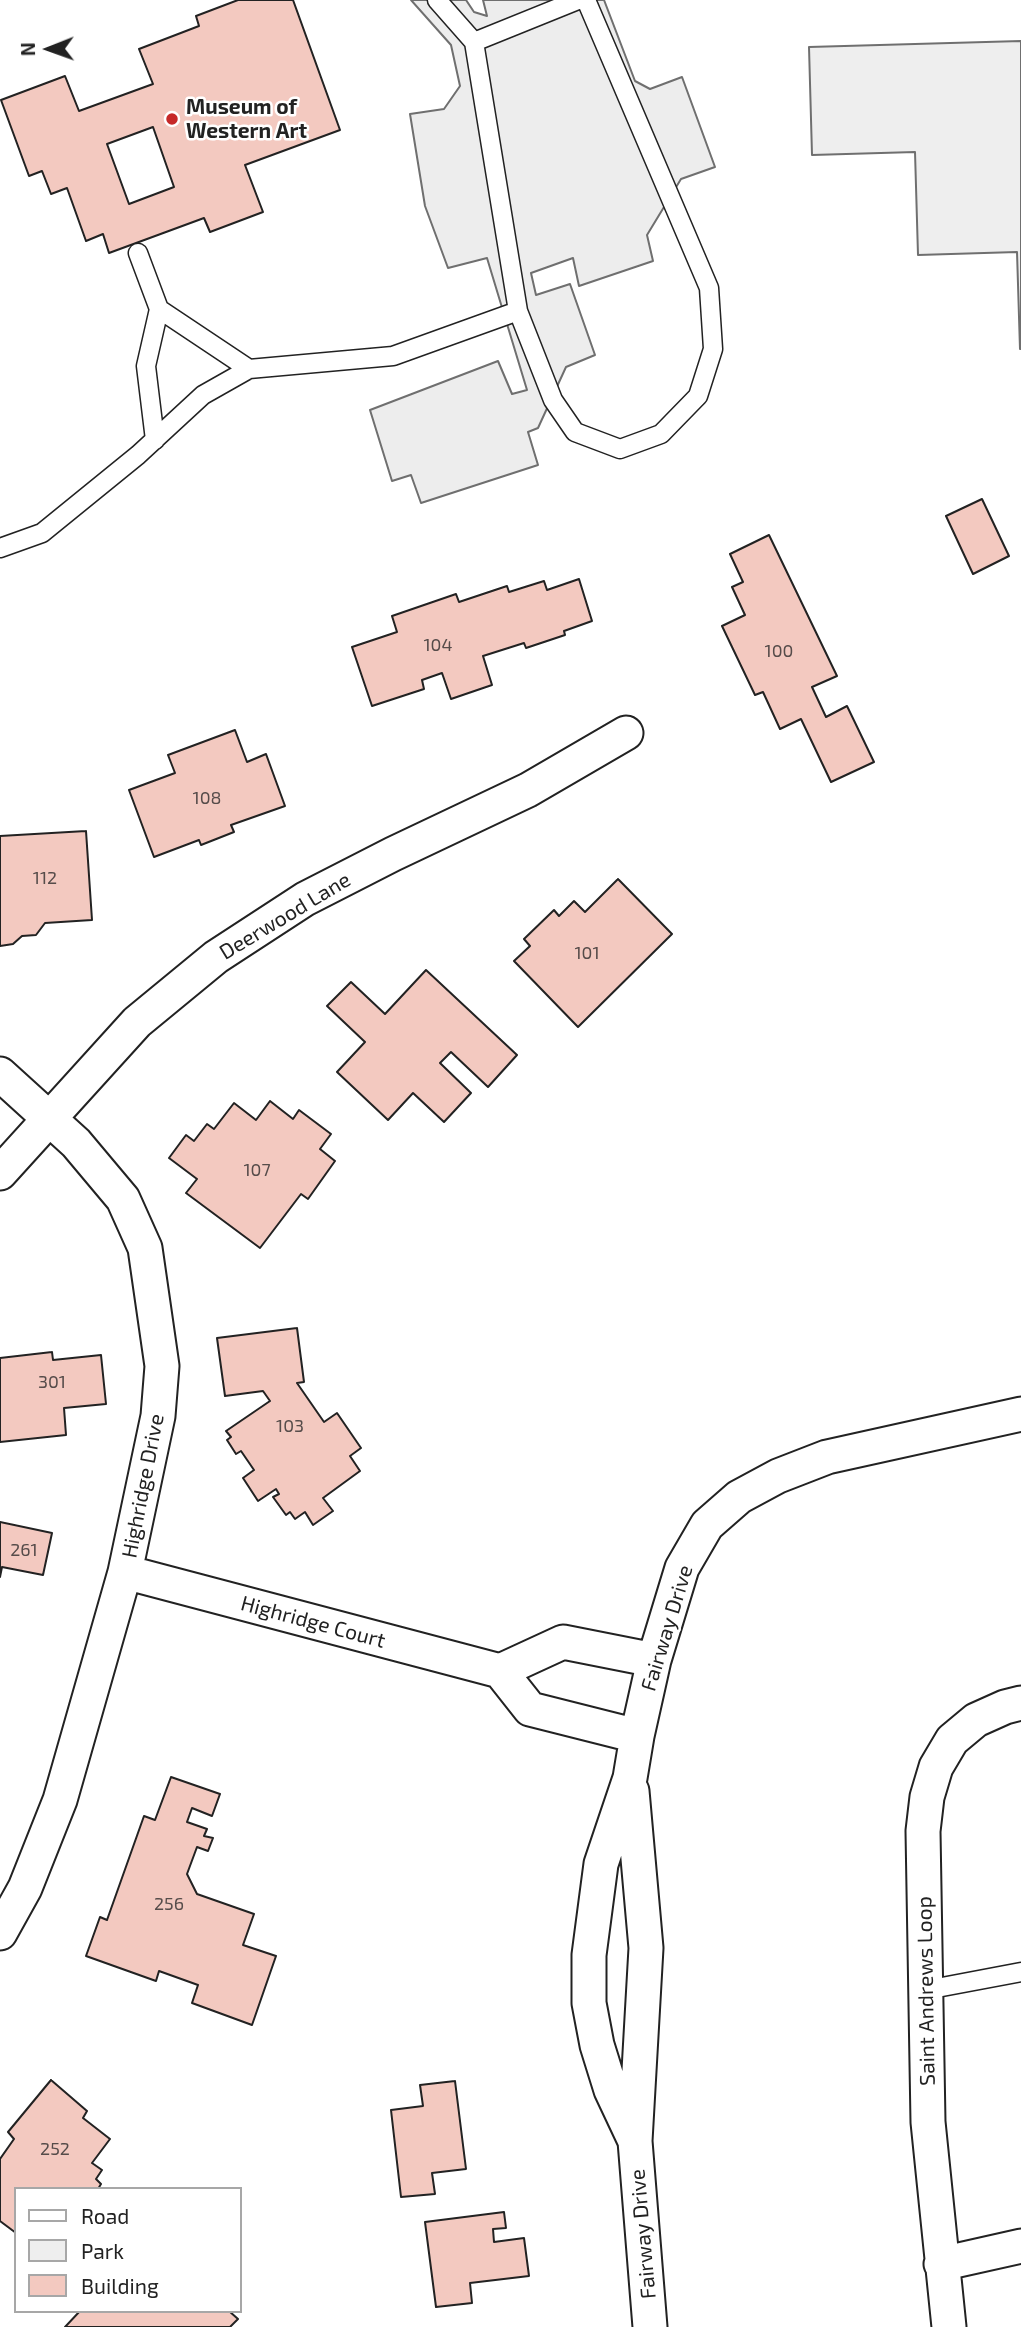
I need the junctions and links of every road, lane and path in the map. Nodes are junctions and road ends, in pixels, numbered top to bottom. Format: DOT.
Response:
graph roads {
  1 [pos="438,0"];
  2 [pos="578,0"];
  3 [pos="586,0"];
  4 [pos="474,42"];
  5 [pos="138,253"];
  6 [pos="159,309"];
  7 [pos="519,312"];
  8 [pos="249,369"];
  9 [pos="155,440"];
  10 [pos="0,548"];
  11 [pos="626,733"];
  12 [pos="0,1074"];
  13 [pos="49,1119"];
  14 [pos="0,1174"];
  15 [pos="1021,1414"];
  16 [pos="125,1572"];
  17 [pos="654,1660"];
  18 [pos="500,1671"];
  19 [pos="1021,1703"];
  20 [pos="637,1736"];
  21 [pos="630,1778"];
  22 [pos="0,1933"];
  23 [pos="1021,1972"];
  24 [pos="926,1990"];
  25 [pos="635,2141"];
  26 [pos="1021,2246"];
  27 [pos="941,2264"];
  28 [pos="650,2327"];
  29 [pos="949,2327"];
  1 -- 4 [label="lane"];
  2 -- 4 [label="lane"];
  3 -- 7 [label="lane"];
  4 -- 7 [label="lane"];
  5 -- 6 [label="lane"];
  6 -- 8 [label="lane"];
  6 -- 9 [label="lane"];
  7 -- 8 [label="lane"];
  8 -- 9 [label="lane"];
  9 -- 10 [label="lane"];
  11 -- 13 [label="street, Deerwood Lane"];
  12 -- 13 [label="street, Highridge Drive"];
  13 -- 14 [label="street, Deerwood Lane"];
  13 -- 16 [label="street, Highridge Drive"];
  15 -- 17 [label="street, Fairway Drive"];
  16 -- 18 [label="street, Highridge Court"];
  16 -- 22 [label="street, Highridge Drive"];
  17 -- 18 [label="street"];
  17 -- 20 [label="street, Fairway Drive"];
  18 -- 20 [label="street"];
  19 -- 24 [label="street, Saint Andrews Loop"];
  20 -- 21 [label="street, Fairway Drive"];
  21 -- 25 [label="street, Fairway Drive"];
  21 -- 25 [label="street, Fairway Drive"];
  23 -- 24 [label="lane"];
  24 -- 27 [label="street, Saint Andrews Loop"];
  25 -- 28 [label="street, Fairway Drive"];
  26 -- 27 [label="street"];
  27 -- 29 [label="street, Saint Andrews Loop"];
}
